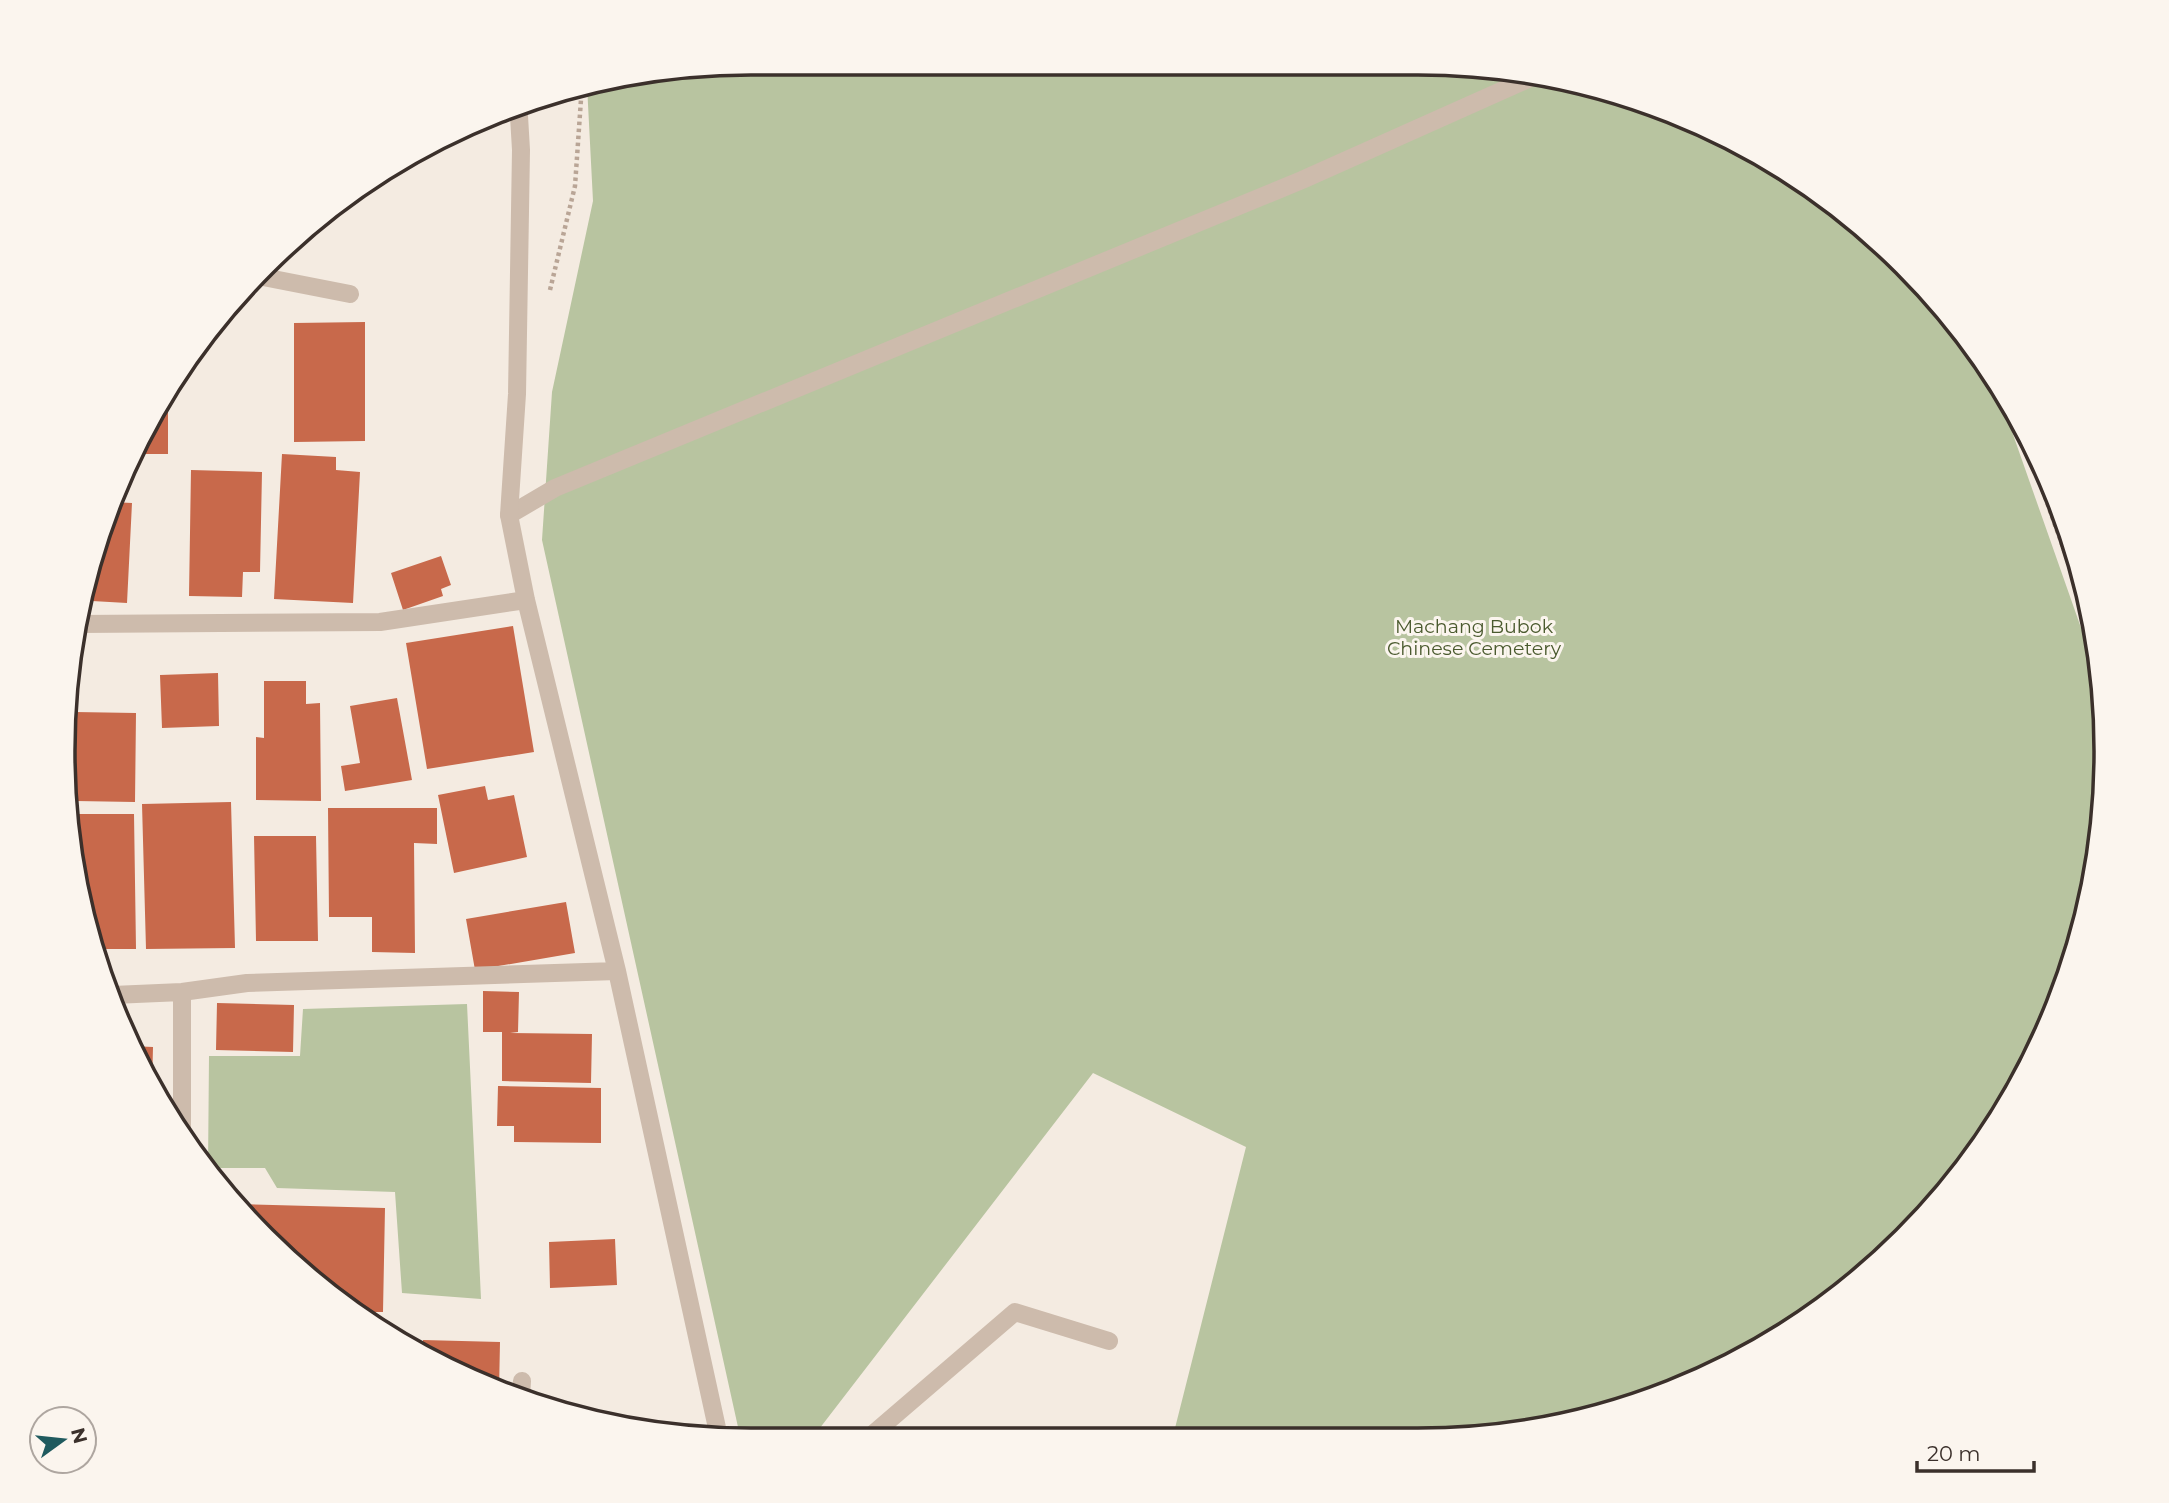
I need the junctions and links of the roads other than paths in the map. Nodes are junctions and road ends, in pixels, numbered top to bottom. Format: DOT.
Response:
graph roads {
  1 [pos="1519,83"];
  2 [pos="519,117"];
  3 [pos="268,278"];
  4 [pos="350,294"];
  5 [pos="509,515"];
  6 [pos="526,600"];
  7 [pos="87,624"];
  8 [pos="617,971"];
  9 [pos="182,992"];
  10 [pos="121,995"];
  11 [pos="182,1116"];
  12 [pos="1109,1341"];
  13 [pos="717,1426"];
  14 [pos="880,1428"];
  1 -- 5 [label="street"];
  2 -- 5 [label="street"];
  3 -- 4 [label="street"];
  5 -- 6 [label="street"];
  6 -- 7 [label="street"];
  6 -- 8 [label="street"];
  8 -- 9 [label="street"];
  8 -- 13 [label="street"];
  9 -- 10 [label="street"];
  9 -- 11 [label="street"];
  12 -- 14 [label="street"];
}
